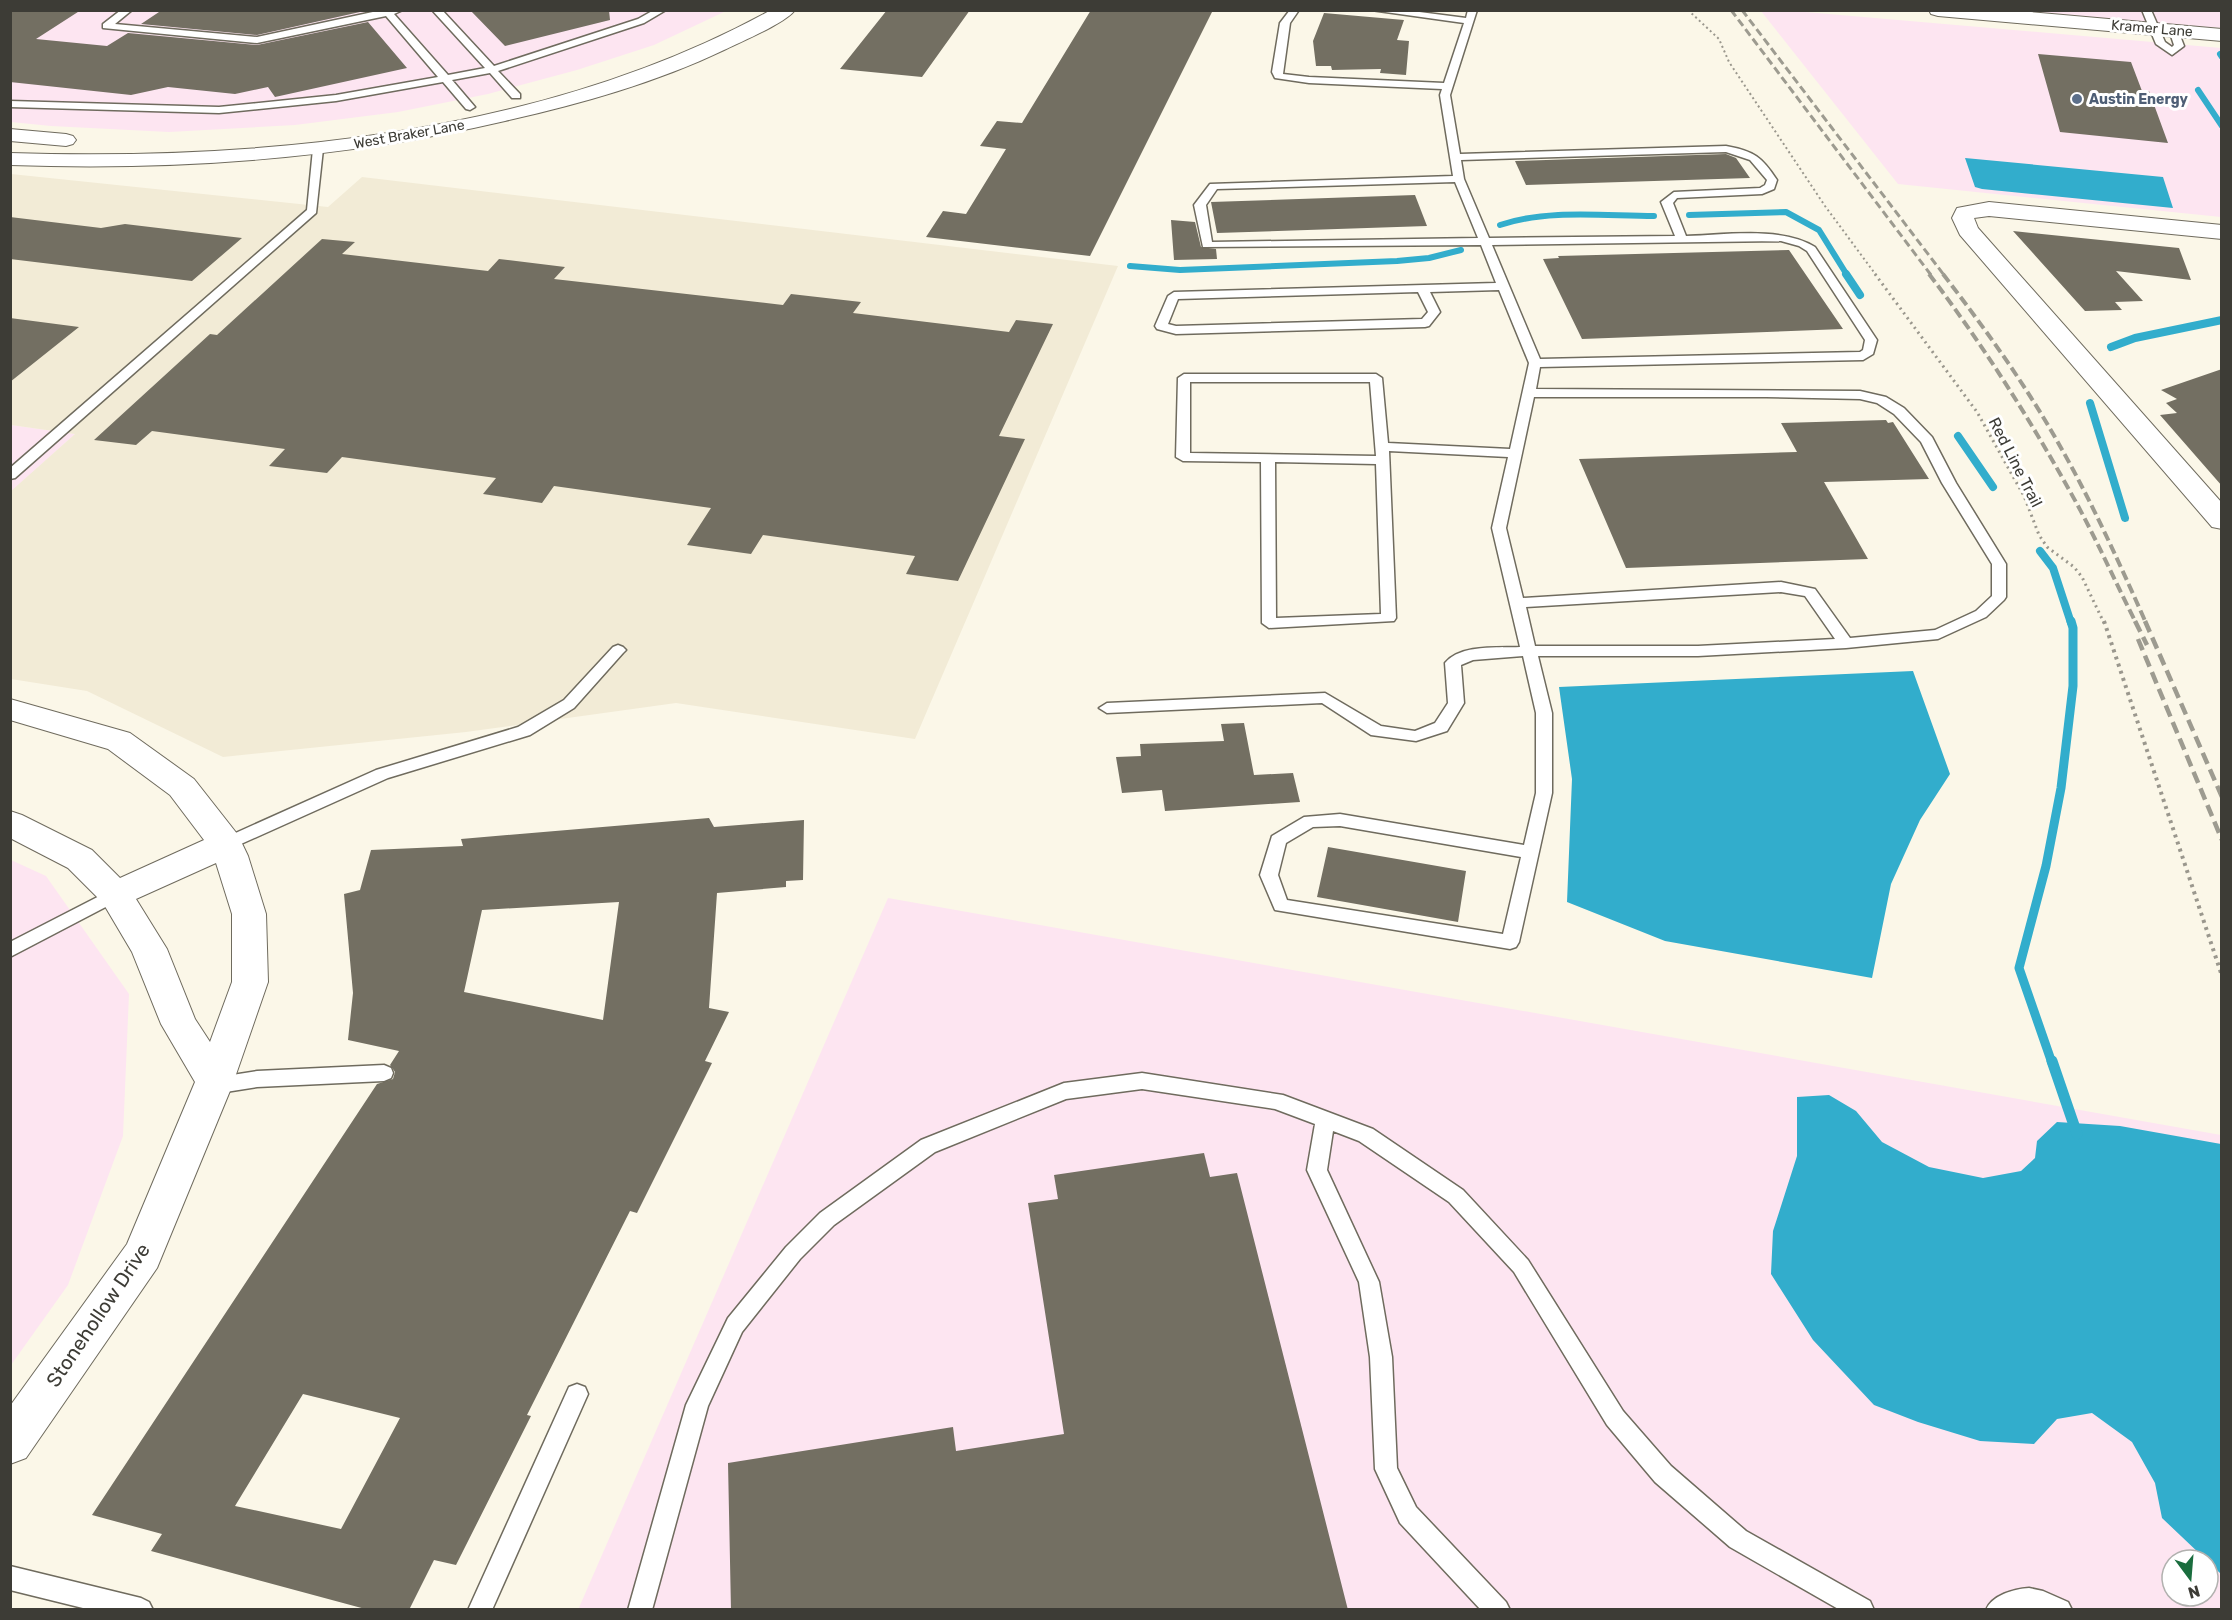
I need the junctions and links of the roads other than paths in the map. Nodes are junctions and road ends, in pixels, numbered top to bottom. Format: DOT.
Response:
graph roads {
  1 [pos="128,10"];
  2 [pos="399,10"];
  3 [pos="436,10"];
  4 [pos="662,10"];
  5 [pos="786,10"];
  6 [pos="1294,10"];
  7 [pos="1376,10"];
  8 [pos="1938,10"];
  9 [pos="2146,10"];
  10 [pos="387,12"];
  11 [pos="2026,14"];
  12 [pos="1472,16"];
  13 [pos="2154,28"];
  14 [pos="699,34"];
  15 [pos="2222,35"];
  16 [pos="679,42"];
  17 [pos="627,62"];
  18 [pos="492,70"];
  19 [pos="446,80"];
  20 [pos="1448,86"];
  21 [pos="516,96"];
  22 [pos="10,104"];
  23 [pos="470,107"];
  24 [pos="532,109"];
  25 [pos="487,120"];
  26 [pos="10,135"];
  27 [pos="318,149"];
  28 [pos="1455,157"];
  29 [pos="10,159"];
  30 [pos="1458,179"];
  31 [pos="2222,232"];
  32 [pos="1682,239"];
  33 [pos="1482,241"];
  34 [pos="1503,286"];
  35 [pos="1422,288"];
  36 [pos="1535,363"];
  37 [pos="1527,393"];
  38 [pos="1515,453"];
  39 [pos="1382,454"];
  40 [pos="1268,458"];
  41 [pos="10,475"];
  42 [pos="2222,521"];
  43 [pos="1517,603"];
  44 [pos="1846,643"];
  45 [pos="618,650"];
  46 [pos="1529,651"];
  47 [pos="1107,708"];
  48 [pos="10,709"];
  49 [pos="10,823"];
  50 [pos="226,844"];
  51 [pos="1530,852"];
  52 [pos="115,894"];
  53 [pos="10,950"];
  54 [pos="384,1073"];
  55 [pos="214,1083"];
  56 [pos="1325,1120"];
  57 [pos="577,1394"];
  58 [pos="10,1443"];
  59 [pos="10,1578"];
  60 [pos="1863,1609"];
  61 [pos="141,1610"];
  62 [pos="480,1610"];
  63 [pos="640,1610"];
  64 [pos="1498,1610"];
  65 [pos="1998,1610"];
  66 [pos="2060,1610"];
  1 -- 10 [label="lane"];
  2 -- 10 [label="lane"];
  3 -- 18 [label="lane"];
  4 -- 18 [label="lane"];
  5 -- 24 [label="street, West Braker Lane"];
  6 -- 20 [label="lane"];
  7 -- 12 [label="lane"];
  8 -- 11 [label="street, Kramer Lane"];
  9 -- 13 [label="lane"];
  10 -- 19 [label="lane"];
  11 -- 13 [label="street, Kramer Lane"];
  12 -- 20 [label="lane"];
  13 -- 15 [label="street, Kramer Lane"];
  14 -- 16 [label="street"];
  17 -- 21 [label="street, West Braker Lane"];
  18 -- 19 [label="lane"];
  18 -- 21 [label="lane"];
  19 -- 22 [label="lane"];
  19 -- 23 [label="lane"];
  20 -- 28 [label="lane"];
  21 -- 23 [label="street, West Braker Lane"];
  21 -- 24 [label="street"];
  23 -- 25 [label="street"];
  23 -- 26 [label="street, West Braker Lane"];
  24 -- 25 [label="street, West Braker Lane"];
  25 -- 27 [label="street, West Braker Lane"];
  27 -- 29 [label="street, West Braker Lane"];
  27 -- 41 [label="lane"];
  28 -- 30 [label="lane"];
  28 -- 32 [label="lane"];
  30 -- 33 [label="lane"];
  30 -- 33 [label="lane"];
  31 -- 42 [label="street"];
  32 -- 33 [label="lane"];
  32 -- 36 [label="lane"];
  33 -- 34 [label="lane"];
  34 -- 35 [label="lane"];
  34 -- 36 [label="lane"];
  35 -- 35 [label="lane"];
  36 -- 37 [label="lane"];
  37 -- 38 [label="lane"];
  37 -- 44 [label="lane"];
  38 -- 39 [label="lane"];
  38 -- 43 [label="lane"];
  39 -- 40 [label="lane"];
  39 -- 40 [label="lane"];
  39 -- 40 [label="lane"];
  43 -- 44 [label="lane"];
  43 -- 46 [label="lane"];
  44 -- 46 [label="lane"];
  45 -- 50 [label="lane"];
  46 -- 47 [label="lane"];
  46 -- 51 [label="lane"];
  48 -- 50 [label="street, Stonehollow Drive"];
  49 -- 52 [label="street"];
  50 -- 52 [label="street"];
  50 -- 55 [label="street, Stonehollow Drive"];
  51 -- 51 [label="lane"];
  52 -- 53 [label="lane"];
  52 -- 55 [label="street"];
  54 -- 55 [label="lane"];
  55 -- 58 [label="street, Stonehollow Drive"];
  56 -- 60 [label="lane"];
  56 -- 63 [label="lane"];
  56 -- 64 [label="lane"];
  57 -- 62 [label="lane"];
  59 -- 61 [label="lane"];
  65 -- 66 [label="lane"];
}
